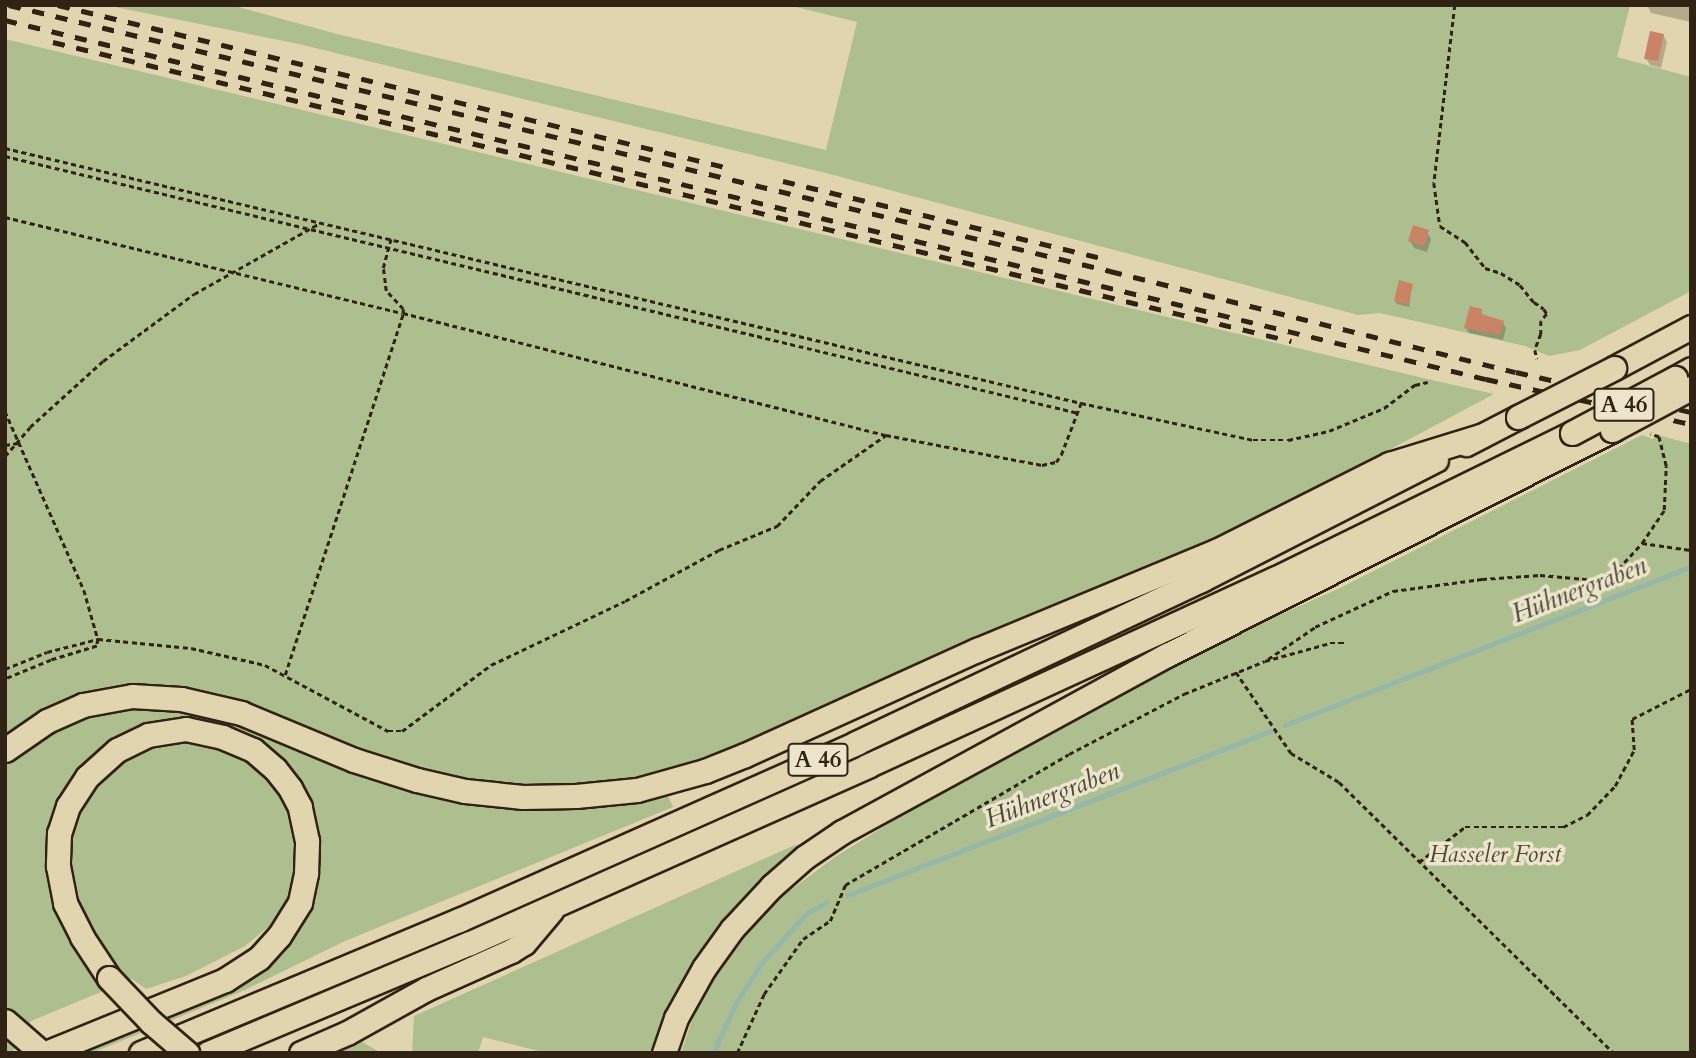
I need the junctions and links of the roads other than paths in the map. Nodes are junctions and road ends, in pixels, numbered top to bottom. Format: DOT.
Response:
graph roads {
  1 [pos="1691,327"];
  2 [pos="1686,378"];
  3 [pos="1480,436"];
  4 [pos="5,750"];
  5 [pos="555,906"];
  6 [pos="6,1021"];
  7 [pos="44,1053"];
  8 [pos="141,1053"];
  9 [pos="187,1053"];
  10 [pos="208,1053"];
  11 [pos="301,1053"];
  12 [pos="664,1053"];
  1 -- 3 [label="highway, A 46, bridge"];
  2 -- 5 [label="highway, A 46, bridge"];
  2 -- 12 [label="highway, bridge"];
  3 -- 4 [label="highway"];
  3 -- 8 [label="highway, A 46"];
  5 -- 10 [label="highway, A 46"];
  5 -- 11 [label="highway"];
  6 -- 7 [label="highway"];
  7 -- 9 [label="highway, bridge"];
}
